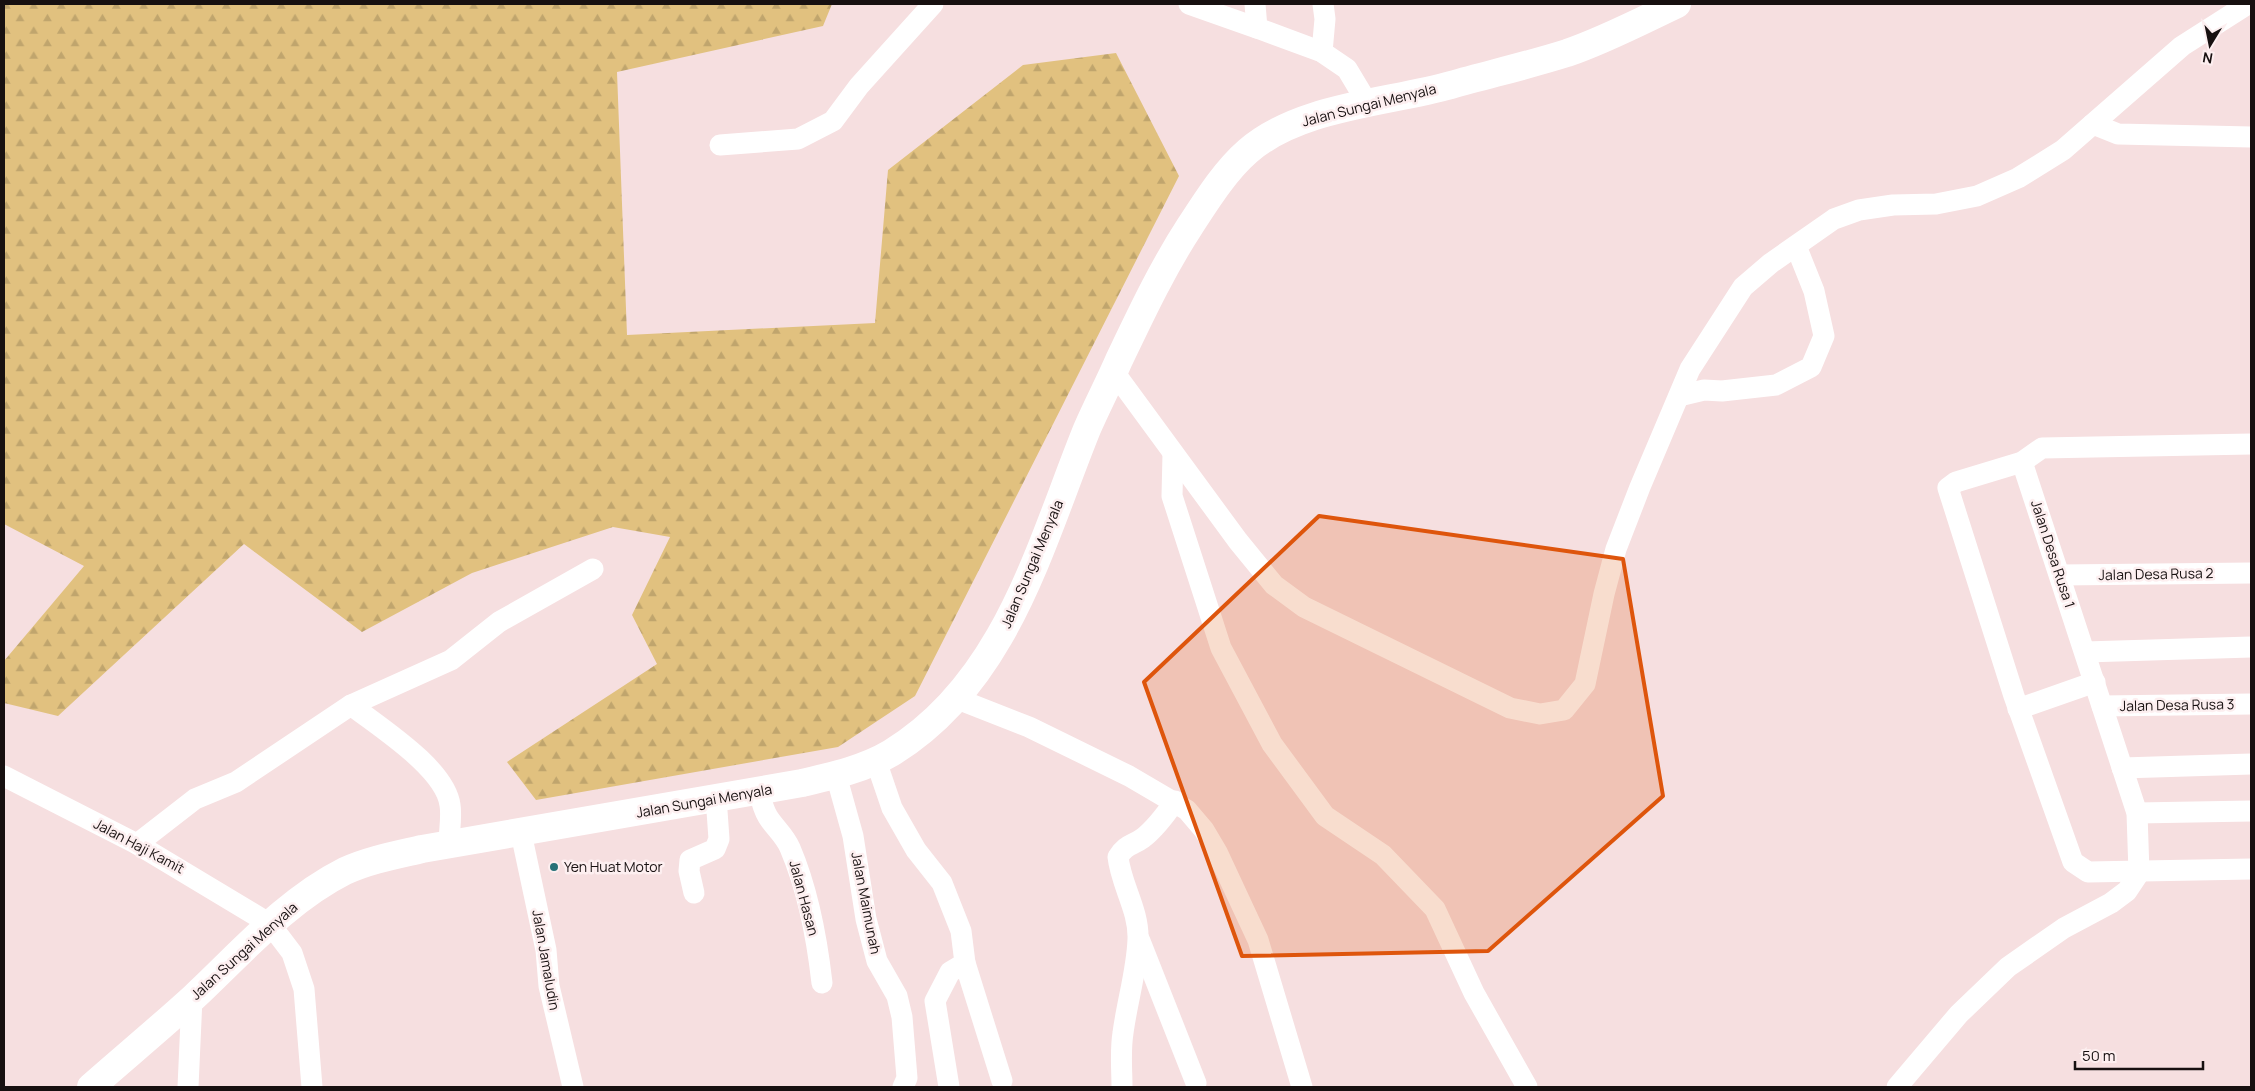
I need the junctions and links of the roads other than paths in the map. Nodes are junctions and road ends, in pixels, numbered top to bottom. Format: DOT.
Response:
graph roads {
  1 [pos="933,4"];
  2 [pos="1189,4"];
  3 [pos="1255,4"];
  4 [pos="1323,4"];
  5 [pos="1677,4"];
  6 [pos="2248,4"];
  7 [pos="1257,28"];
  8 [pos="1322,52"];
  9 [pos="1368,104"];
  10 [pos="2093,124"];
  11 [pos="2251,137"];
  12 [pos="720,145"];
  13 [pos="1796,246"];
  14 [pos="1114,372"];
  15 [pos="1679,396"];
  16 [pos="2251,444"];
  17 [pos="1174,454"];
  18 [pos="2022,462"];
  19 [pos="593,569"];
  20 [pos="2251,573"];
  21 [pos="2060,574"];
  22 [pos="2251,647"];
  23 [pos="2085,652"];
  24 [pos="2095,682"];
  25 [pos="955,698"];
  26 [pos="2251,704"];
  27 [pos="351,705"];
  28 [pos="2102,706"];
  29 [pos="2018,709"];
  30 [pos="876,761"];
  31 [pos="2251,764"];
  32 [pos="2122,768"];
  33 [pos="4,776"];
  34 [pos="836,776"];
  35 [pos="759,791"];
  36 [pos="716,797"];
  37 [pos="1175,802"];
  38 [pos="2251,811"];
  39 [pos="2136,813"];
  40 [pos="522,833"];
  41 [pos="137,844"];
  42 [pos="449,844"];
  43 [pos="2251,869"];
  44 [pos="2139,873"];
  45 [pos="694,892"];
  46 [pos="270,924"];
  47 [pos="1138,936"];
  48 [pos="965,963"];
  49 [pos="822,983"];
  50 [pos="192,998"];
  51 [pos="1002,1081"];
  52 [pos="1196,1083"];
  53 [pos="91,1087"];
  54 [pos="188,1087"];
  55 [pos="312,1087"];
  56 [pos="573,1087"];
  57 [pos="903,1087"];
  58 [pos="950,1087"];
  59 [pos="1122,1087"];
  60 [pos="1302,1087"];
  61 [pos="1526,1087"];
  62 [pos="1897,1087"];
  1 -- 12 [label="street"];
  2 -- 7 [label="street"];
  3 -- 7 [label="street"];
  4 -- 8 [label="street"];
  5 -- 9 [label="main road, Jalan Sungai Menyala"];
  6 -- 10 [label="street"];
  7 -- 8 [label="street"];
  8 -- 9 [label="street"];
  9 -- 14 [label="main road, Jalan Sungai Menyala"];
  10 -- 11 [label="street"];
  10 -- 13 [label="street"];
  13 -- 15 [label="street"];
  13 -- 15 [label="street"];
  14 -- 17 [label="street"];
  14 -- 25 [label="main road, Jalan Sungai Menyala"];
  15 -- 17 [label="street"];
  16 -- 18 [label="street"];
  17 -- 61 [label="street"];
  18 -- 21 [label="street, Jalan Desa Rusa 1"];
  18 -- 29 [label="street"];
  19 -- 27 [label="street"];
  20 -- 21 [label="street, Jalan Desa Rusa 2"];
  21 -- 23 [label="street, Jalan Desa Rusa 1"];
  22 -- 23 [label="street"];
  23 -- 24 [label="street, Jalan Desa Rusa 1"];
  24 -- 28 [label="street, Jalan Desa Rusa 1"];
  24 -- 29 [label="street"];
  25 -- 30 [label="main road, Jalan Sungai Menyala"];
  25 -- 37 [label="street"];
  26 -- 28 [label="street, Jalan Desa Rusa 3"];
  27 -- 41 [label="street"];
  27 -- 42 [label="street"];
  28 -- 32 [label="street, Jalan Desa Rusa 1"];
  29 -- 44 [label="street"];
  30 -- 34 [label="main road, Jalan Sungai Menyala"];
  30 -- 48 [label="street"];
  31 -- 32 [label="street"];
  32 -- 39 [label="street, Jalan Desa Rusa 1"];
  33 -- 41 [label="street, Jalan Haji Kamit"];
  34 -- 35 [label="main road, Jalan Sungai Menyala"];
  34 -- 57 [label="street, Jalan Maimunah"];
  35 -- 36 [label="main road, Jalan Sungai Menyala"];
  35 -- 49 [label="street, Jalan Hasan"];
  36 -- 40 [label="main road, Jalan Sungai Menyala"];
  36 -- 45 [label="street"];
  37 -- 47 [label="street"];
  37 -- 60 [label="street"];
  38 -- 39 [label="street"];
  39 -- 44 [label="street, Jalan Desa Rusa 1"];
  40 -- 42 [label="main road, Jalan Sungai Menyala"];
  40 -- 56 [label="street, Jalan Jamaludin"];
  41 -- 46 [label="street, Jalan Haji Kamit"];
  42 -- 46 [label="main road, Jalan Sungai Menyala"];
  43 -- 44 [label="street"];
  44 -- 62 [label="street"];
  46 -- 50 [label="main road, Jalan Sungai Menyala"];
  46 -- 55 [label="street"];
  47 -- 52 [label="street"];
  47 -- 59 [label="street"];
  48 -- 51 [label="street"];
  48 -- 58 [label="street"];
  50 -- 53 [label="main road, Jalan Sungai Menyala"];
  50 -- 54 [label="street"];
}
